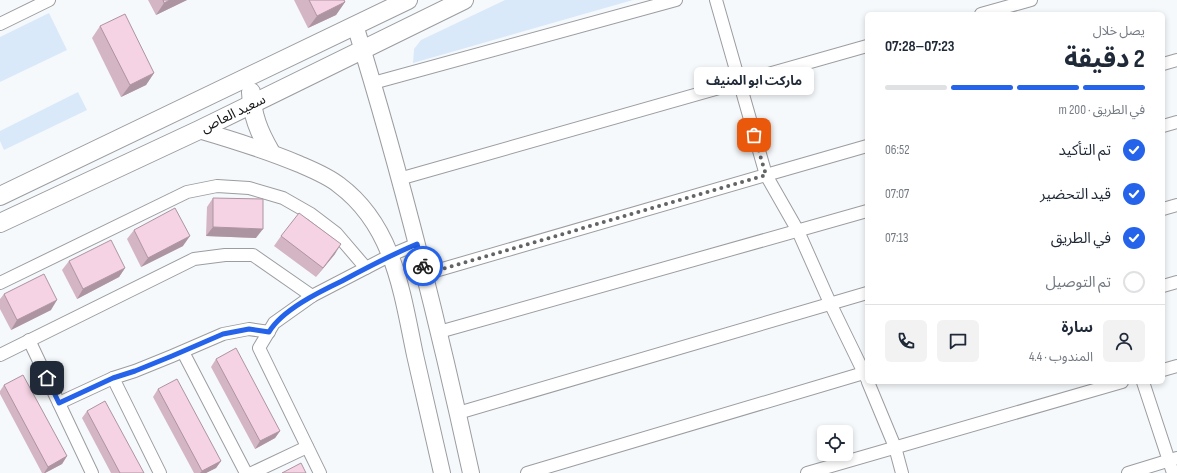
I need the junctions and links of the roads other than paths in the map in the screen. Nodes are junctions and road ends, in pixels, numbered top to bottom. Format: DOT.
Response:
graph roads {
  1 [pos="49,0"];
  2 [pos="408,0"];
  3 [pos="464,0"];
  4 [pos="676,0"];
  5 [pos="716,0"];
  6 [pos="1031,0"];
  7 [pos="1019,9"];
  8 [pos="996,12"];
  9 [pos="0,24"];
  10 [pos="356,25"];
  11 [pos="865,47"];
  12 [pos="363,49"];
  13 [pos="1177,60"];
  14 [pos="1165,63"];
  15 [pos="252,76"];
  16 [pos="739,82"];
  17 [pos="373,83"];
  18 [pos="252,104"];
  19 [pos="1177,122"];
  20 [pos="1165,125"];
  21 [pos="199,130"];
  22 [pos="865,147"];
  23 [pos="270,151"];
  24 [pos="766,175"];
  25 [pos="399,179"];
  26 [pos="0,196"];
  27 [pos="1177,205"];
  28 [pos="1165,208"];
  29 [pos="865,212"];
  30 [pos="0,223"];
  31 [pos="798,230"];
  32 [pos="417,244"];
  33 [pos="391,255"];
  34 [pos="366,268"];
  35 [pos="425,274"];
  36 [pos="1177,282"];
  37 [pos="0,283"];
  38 [pos="1165,285"];
  39 [pos="865,294"];
  40 [pos="312,296"];
  41 [pos="830,303"];
  42 [pos="269,332"];
  43 [pos="439,332"];
  44 [pos="29,340"];
  45 [pos="183,352"];
  46 [pos="0,354"];
  47 [pos="1177,366"];
  48 [pos="1165,369"];
  49 [pos="865,373"];
  50 [pos="113,378"];
  51 [pos="865,378"];
  52 [pos="870,384"];
  53 [pos="1115,384"];
  54 [pos="1144,384"];
  55 [pos="59,403"];
  56 [pos="458,413"];
  57 [pos="307,447"];
  58 [pos="895,448"];
  59 [pos="1173,459"];
  60 [pos="92,473"];
  61 [pos="160,473"];
  62 [pos="246,473"];
  63 [pos="252,473"];
  64 [pos="320,473"];
  65 [pos="442,473"];
  66 [pos="471,473"];
  67 [pos="527,473"];
  68 [pos="807,473"];
  69 [pos="902,473"];
  70 [pos="1128,473"];
  71 [pos="1173,473"];
  1 -- 9 [label="street"];
  2 -- 10 [label="main road"];
  3 -- 12 [label="main road, سعيد العاص"];
  4 -- 17 [label="street"];
  5 -- 16 [label="street"];
  6 -- 7 [label="street"];
  7 -- 8 [label="street"];
  10 -- 12 [label="street"];
  10 -- 15 [label="main road"];
  11 -- 16 [label="street"];
  12 -- 17 [label="street"];
  12 -- 18 [label="main road, سعيد العاص"];
  13 -- 14 [label="street"];
  15 -- 18 [label="main road"];
  15 -- 26 [label="main road"];
  16 -- 24 [label="street"];
  16 -- 25 [label="street"];
  17 -- 25 [label="street"];
  18 -- 21 [label="main road, سعيد العاص"];
  18 -- 23 [label="main road"];
  19 -- 20 [label="street"];
  21 -- 23 [label="street"];
  21 -- 30 [label="main road, سعيد العاص"];
  22 -- 24 [label="street"];
  23 -- 33 [label="street"];
  24 -- 31 [label="street"];
  24 -- 35 [label="street"];
  25 -- 32 [label="street"];
  27 -- 28 [label="street"];
  29 -- 31 [label="street"];
  31 -- 41 [label="street"];
  31 -- 43 [label="street"];
  32 -- 33 [label="street"];
  32 -- 35 [label="street"];
  33 -- 34 [label="street"];
  33 -- 65 [label="street"];
  34 -- 37 [label="street"];
  34 -- 40 [label="street"];
  35 -- 43 [label="street"];
  36 -- 38 [label="street"];
  39 -- 41 [label="street"];
  40 -- 42 [label="street"];
  40 -- 44 [label="street"];
  41 -- 49 [label="street"];
  41 -- 56 [label="street"];
  42 -- 45 [label="street"];
  42 -- 57 [label="street"];
  43 -- 56 [label="street"];
  44 -- 46 [label="street"];
  44 -- 55 [label="street"];
  45 -- 50 [label="street"];
  45 -- 62 [label="street"];
  47 -- 48 [label="street"];
  50 -- 55 [label="street"];
  50 -- 61 [label="street"];
  51 -- 67 [label="street"];
  52 -- 58 [label="street"];
  53 -- 58 [label="street"];
  54 -- 59 [label="street"];
  55 -- 60 [label="street"];
  56 -- 66 [label="street"];
  57 -- 63 [label="street"];
  57 -- 64 [label="street"];
  58 -- 68 [label="street"];
  58 -- 69 [label="street"];
  59 -- 70 [label="street"];
  59 -- 71 [label="street"];
}
